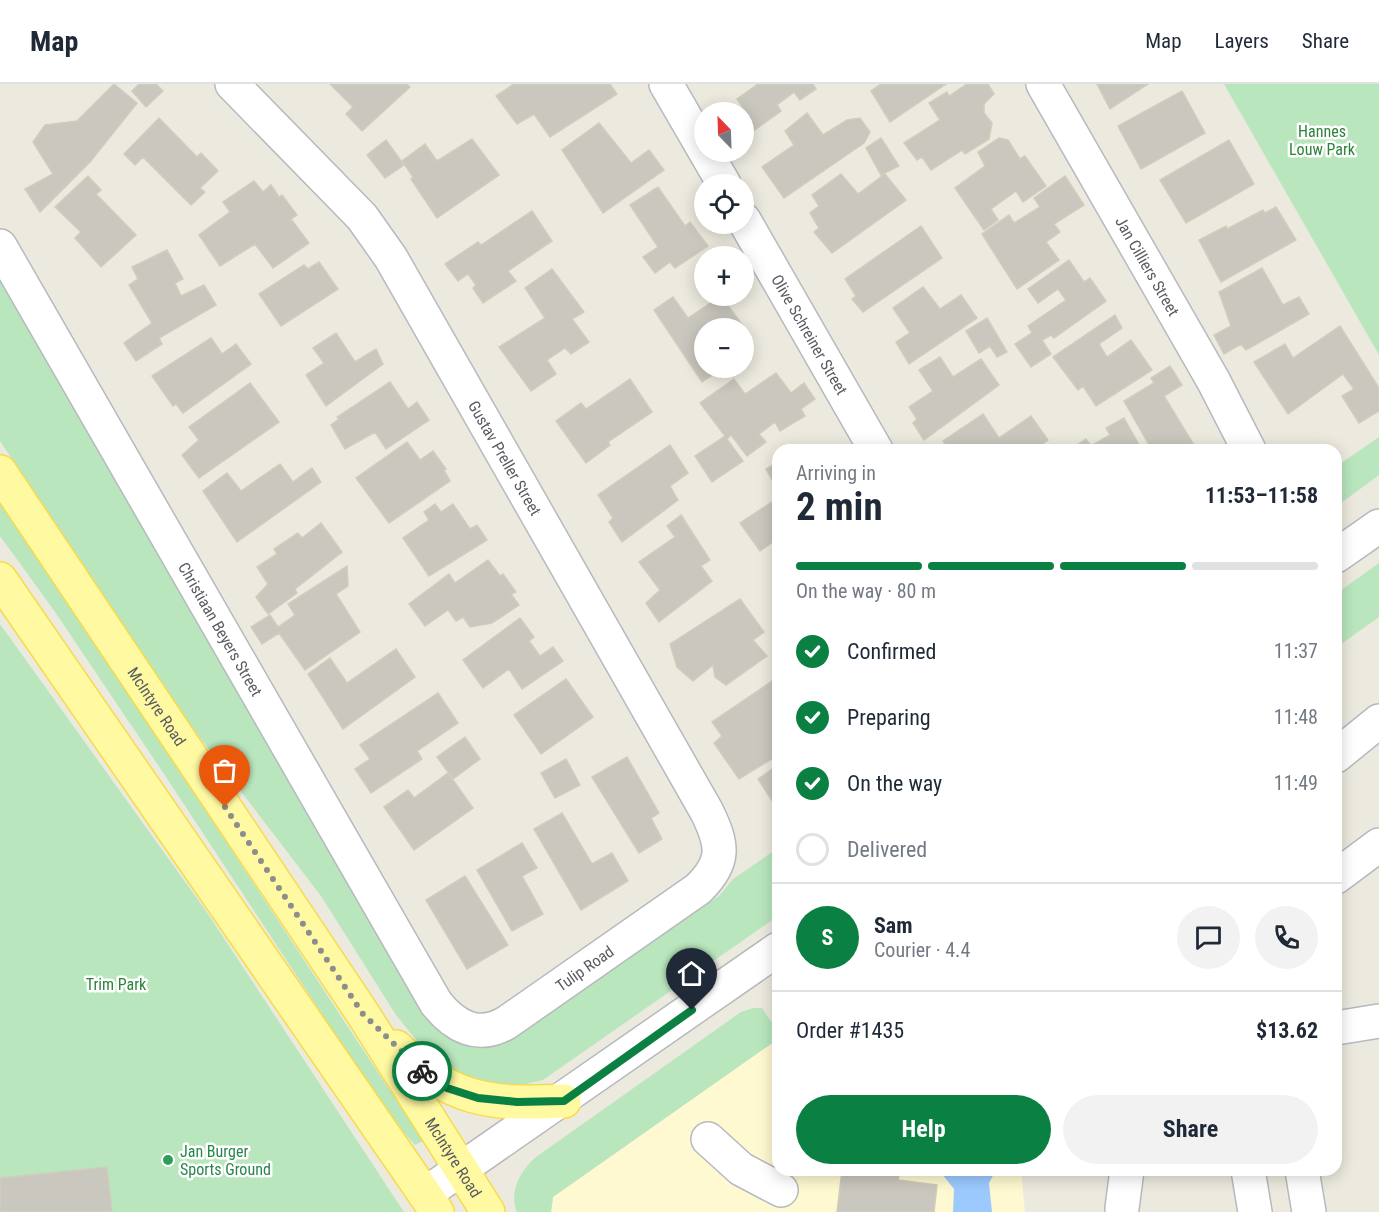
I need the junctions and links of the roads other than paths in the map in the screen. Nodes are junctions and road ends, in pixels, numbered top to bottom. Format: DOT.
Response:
graph roads {
  1 [pos="232,84"];
  2 [pos="666,84"];
  3 [pos="1042,84"];
  4 [pos="717,174"];
  5 [pos="752,234"];
  6 [pos="0,246"];
  7 [pos="873,444"];
  8 [pos="1246,444"];
  9 [pos="0,472"];
  10 [pos="1379,526"];
  11 [pos="1342,552"];
  12 [pos="0,579"];
  13 [pos="1379,721"];
  14 [pos="1342,751"];
  15 [pos="1379,845"];
  16 [pos="716,867"];
  17 [pos="1342,873"];
  18 [pos="772,963"];
  19 [pos="444,1012"];
  20 [pos="363,1014"];
  21 [pos="1379,1021"];
  22 [pos="1342,1027"];
  23 [pos="564,1101"];
  24 [pos="708,1139"];
  25 [pos="461,1170"];
  26 [pos="1126,1176"];
  27 [pos="1249,1176"];
  28 [pos="1303,1176"];
  29 [pos="783,1191"];
  30 [pos="431,1203"];
  31 [pos="1122,1208"];
  32 [pos="488,1212"];
  33 [pos="1255,1212"];
  34 [pos="1309,1212"];
  1 -- 16 [label="street, Gustav Preller Street"];
  2 -- 4 [label="street"];
  3 -- 8 [label="street, Jan Cilliers Street"];
  5 -- 7 [label="street, Olive Schreiner Street"];
  6 -- 19 [label="street, Christiaan Beyers Street"];
  9 -- 20 [label="main road, McIntyre Road"];
  10 -- 11 [label="street"];
  12 -- 30 [label="main road"];
  13 -- 14 [label="street"];
  15 -- 17 [label="street"];
  16 -- 19 [label="street, Tulip Road"];
  18 -- 23 [label="street"];
  20 -- 23 [label="main road"];
  20 -- 25 [label="main road, McIntyre Road"];
  21 -- 22 [label="street"];
  23 -- 25 [label="street"];
  24 -- 29 [label="street"];
  25 -- 30 [label="street"];
  25 -- 32 [label="main road, McIntyre Road"];
  26 -- 31 [label="street"];
  27 -- 33 [label="street"];
  28 -- 34 [label="street"];
}
